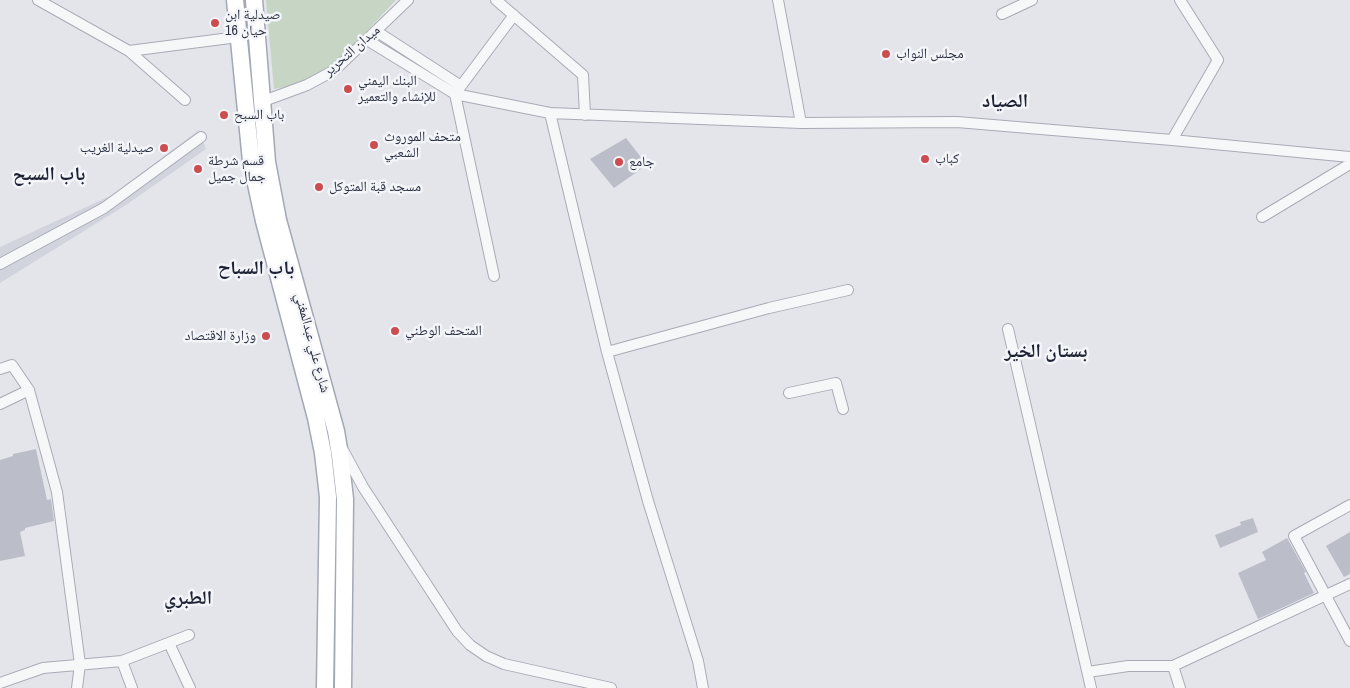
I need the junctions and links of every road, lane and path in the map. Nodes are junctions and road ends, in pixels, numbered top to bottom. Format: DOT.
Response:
graph roads {
  1 [pos="38,0"];
  2 [pos="235,0"];
  3 [pos="254,0"];
  4 [pos="408,0"];
  5 [pos="496,0"];
  6 [pos="778,0"];
  7 [pos="1032,0"];
  8 [pos="1180,0"];
  9 [pos="1002,14"];
  10 [pos="514,15"];
  11 [pos="376,31"];
  12 [pos="238,37"];
  13 [pos="368,40"];
  14 [pos="129,51"];
  15 [pos="458,90"];
  16 [pos="185,100"];
  17 [pos="261,102"];
  18 [pos="550,113"];
  19 [pos="585,115"];
  20 [pos="801,123"];
  21 [pos="201,137"];
  22 [pos="1172,140"];
  23 [pos="1350,157"];
  24 [pos="1350,164"];
  25 [pos="1262,218"];
  26 [pos="0,264"];
  27 [pos="494,276"];
  28 [pos="848,290"];
  29 [pos="1008,329"];
  30 [pos="607,352"];
  31 [pos="0,369"];
  32 [pos="29,390"];
  33 [pos="789,393"];
  34 [pos="0,404"];
  35 [pos="842,409"];
  36 [pos="338,439"];
  37 [pos="328,497"];
  38 [pos="345,499"];
  39 [pos="1350,505"];
  40 [pos="1350,584"];
  41 [pos="1326,596"];
  42 [pos="189,635"];
  43 [pos="1350,641"];
  44 [pos="169,643"];
  45 [pos="122,661"];
  46 [pos="80,664"];
  47 [pos="1173,666"];
  48 [pos="1088,672"];
  49 [pos="0,683"];
  50 [pos="573,683"];
  51 [pos="77,688"];
  52 [pos="132,688"];
  53 [pos="190,688"];
  54 [pos="325,688"];
  55 [pos="343,688"];
  56 [pos="611,688"];
  57 [pos="703,688"];
  58 [pos="1091,688"];
  59 [pos="1180,688"];
  1 -- 14 [label="street"];
  2 -- 12 [label="main road, شارع علي عبدالمغني"];
  3 -- 17 [label="main road, شارع علي عبدالمغني"];
  4 -- 11 [label="street, ميدان التحرير"];
  5 -- 10 [label="street"];
  6 -- 20 [label="street"];
  7 -- 9 [label="street"];
  8 -- 22 [label="street"];
  10 -- 15 [label="street"];
  10 -- 19 [label="street"];
  11 -- 13 [label="street, ميدان التحرير"];
  11 -- 15 [label="street"];
  12 -- 14 [label="street"];
  12 -- 37 [label="main road, شارع علي عبدالمغني"];
  13 -- 15 [label="street"];
  13 -- 17 [label="street, ميدان التحرير"];
  14 -- 16 [label="street"];
  15 -- 18 [label="street"];
  15 -- 27 [label="street"];
  17 -- 36 [label="main road, شارع علي عبدالمغني"];
  18 -- 19 [label="street"];
  18 -- 30 [label="street"];
  19 -- 20 [label="street"];
  20 -- 22 [label="street"];
  21 -- 26 [label="street"];
  22 -- 23 [label="street"];
  24 -- 25 [label="street"];
  28 -- 30 [label="street"];
  29 -- 48 [label="street"];
  30 -- 57 [label="street"];
  31 -- 32 [label="street"];
  32 -- 34 [label="street"];
  32 -- 46 [label="street"];
  33 -- 35 [label="street"];
  36 -- 38 [label="main road, شارع علي عبدالمغني"];
  36 -- 50 [label="street"];
  37 -- 38 [label="main road"];
  37 -- 54 [label="main road, شارع علي عبدالمغني"];
  38 -- 55 [label="main road, شارع علي عبدالمغني"];
  39 -- 41 [label="street"];
  40 -- 41 [label="street"];
  41 -- 43 [label="street"];
  41 -- 47 [label="street"];
  42 -- 44 [label="street"];
  44 -- 45 [label="street"];
  44 -- 53 [label="street"];
  45 -- 46 [label="street"];
  45 -- 52 [label="street"];
  46 -- 49 [label="street"];
  46 -- 51 [label="street"];
  47 -- 48 [label="street"];
  47 -- 59 [label="street"];
  48 -- 58 [label="street"];
  50 -- 56 [label="street"];
}
